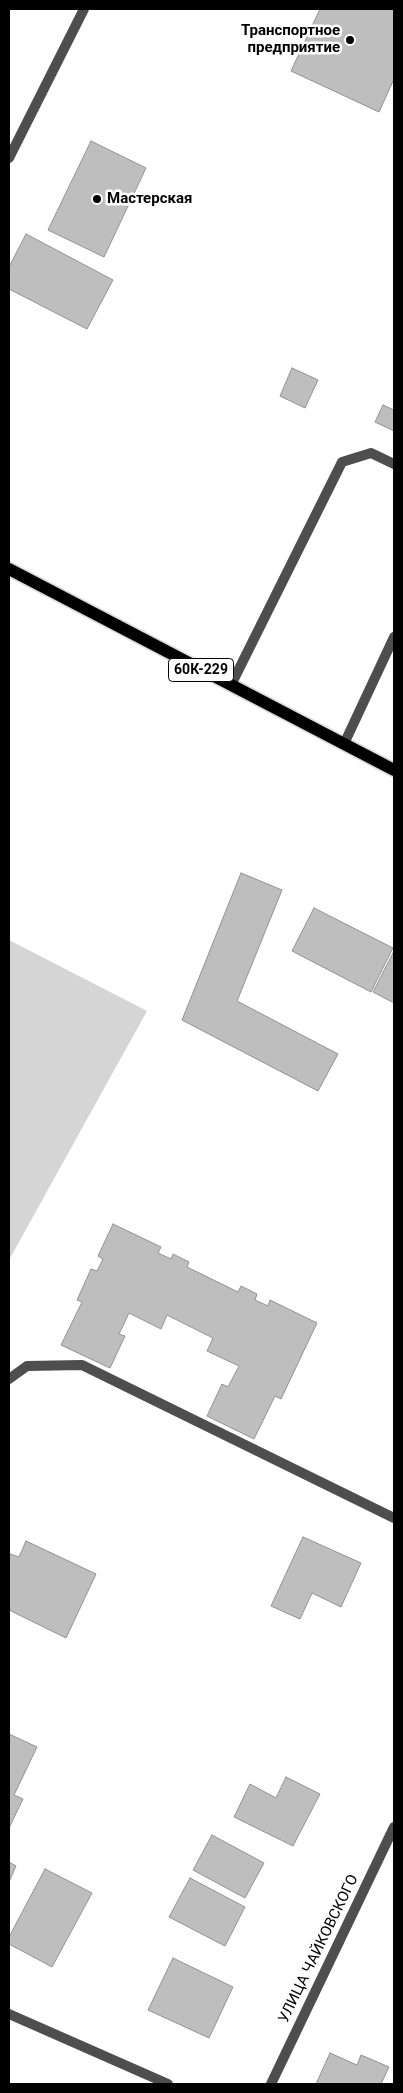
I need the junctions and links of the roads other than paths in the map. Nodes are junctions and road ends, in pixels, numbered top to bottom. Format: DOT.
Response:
graph roads {
  1 [pos="84,9"];
  2 [pos="9,158"];
  3 [pos="394,464"];
  4 [pos="9,569"];
  5 [pos="394,637"];
  6 [pos="231,685"];
  7 [pos="344,744"];
  8 [pos="394,770"];
  9 [pos="9,1379"];
  10 [pos="394,1518"];
  11 [pos="394,1827"];
  12 [pos="9,2014"];
  13 [pos="168,2084"];
  14 [pos="271,2084"];
  1 -- 2 [label="street"];
  3 -- 6 [label="street"];
  4 -- 6 [label="main road, 60К-229"];
  5 -- 7 [label="street"];
  6 -- 7 [label="main road, 60К-229"];
  7 -- 8 [label="main road, 60К-229"];
  9 -- 10 [label="street"];
  11 -- 14 [label="street, УЛИЦА ЧАЙКОВСКОГО"];
  12 -- 13 [label="street"];
}
